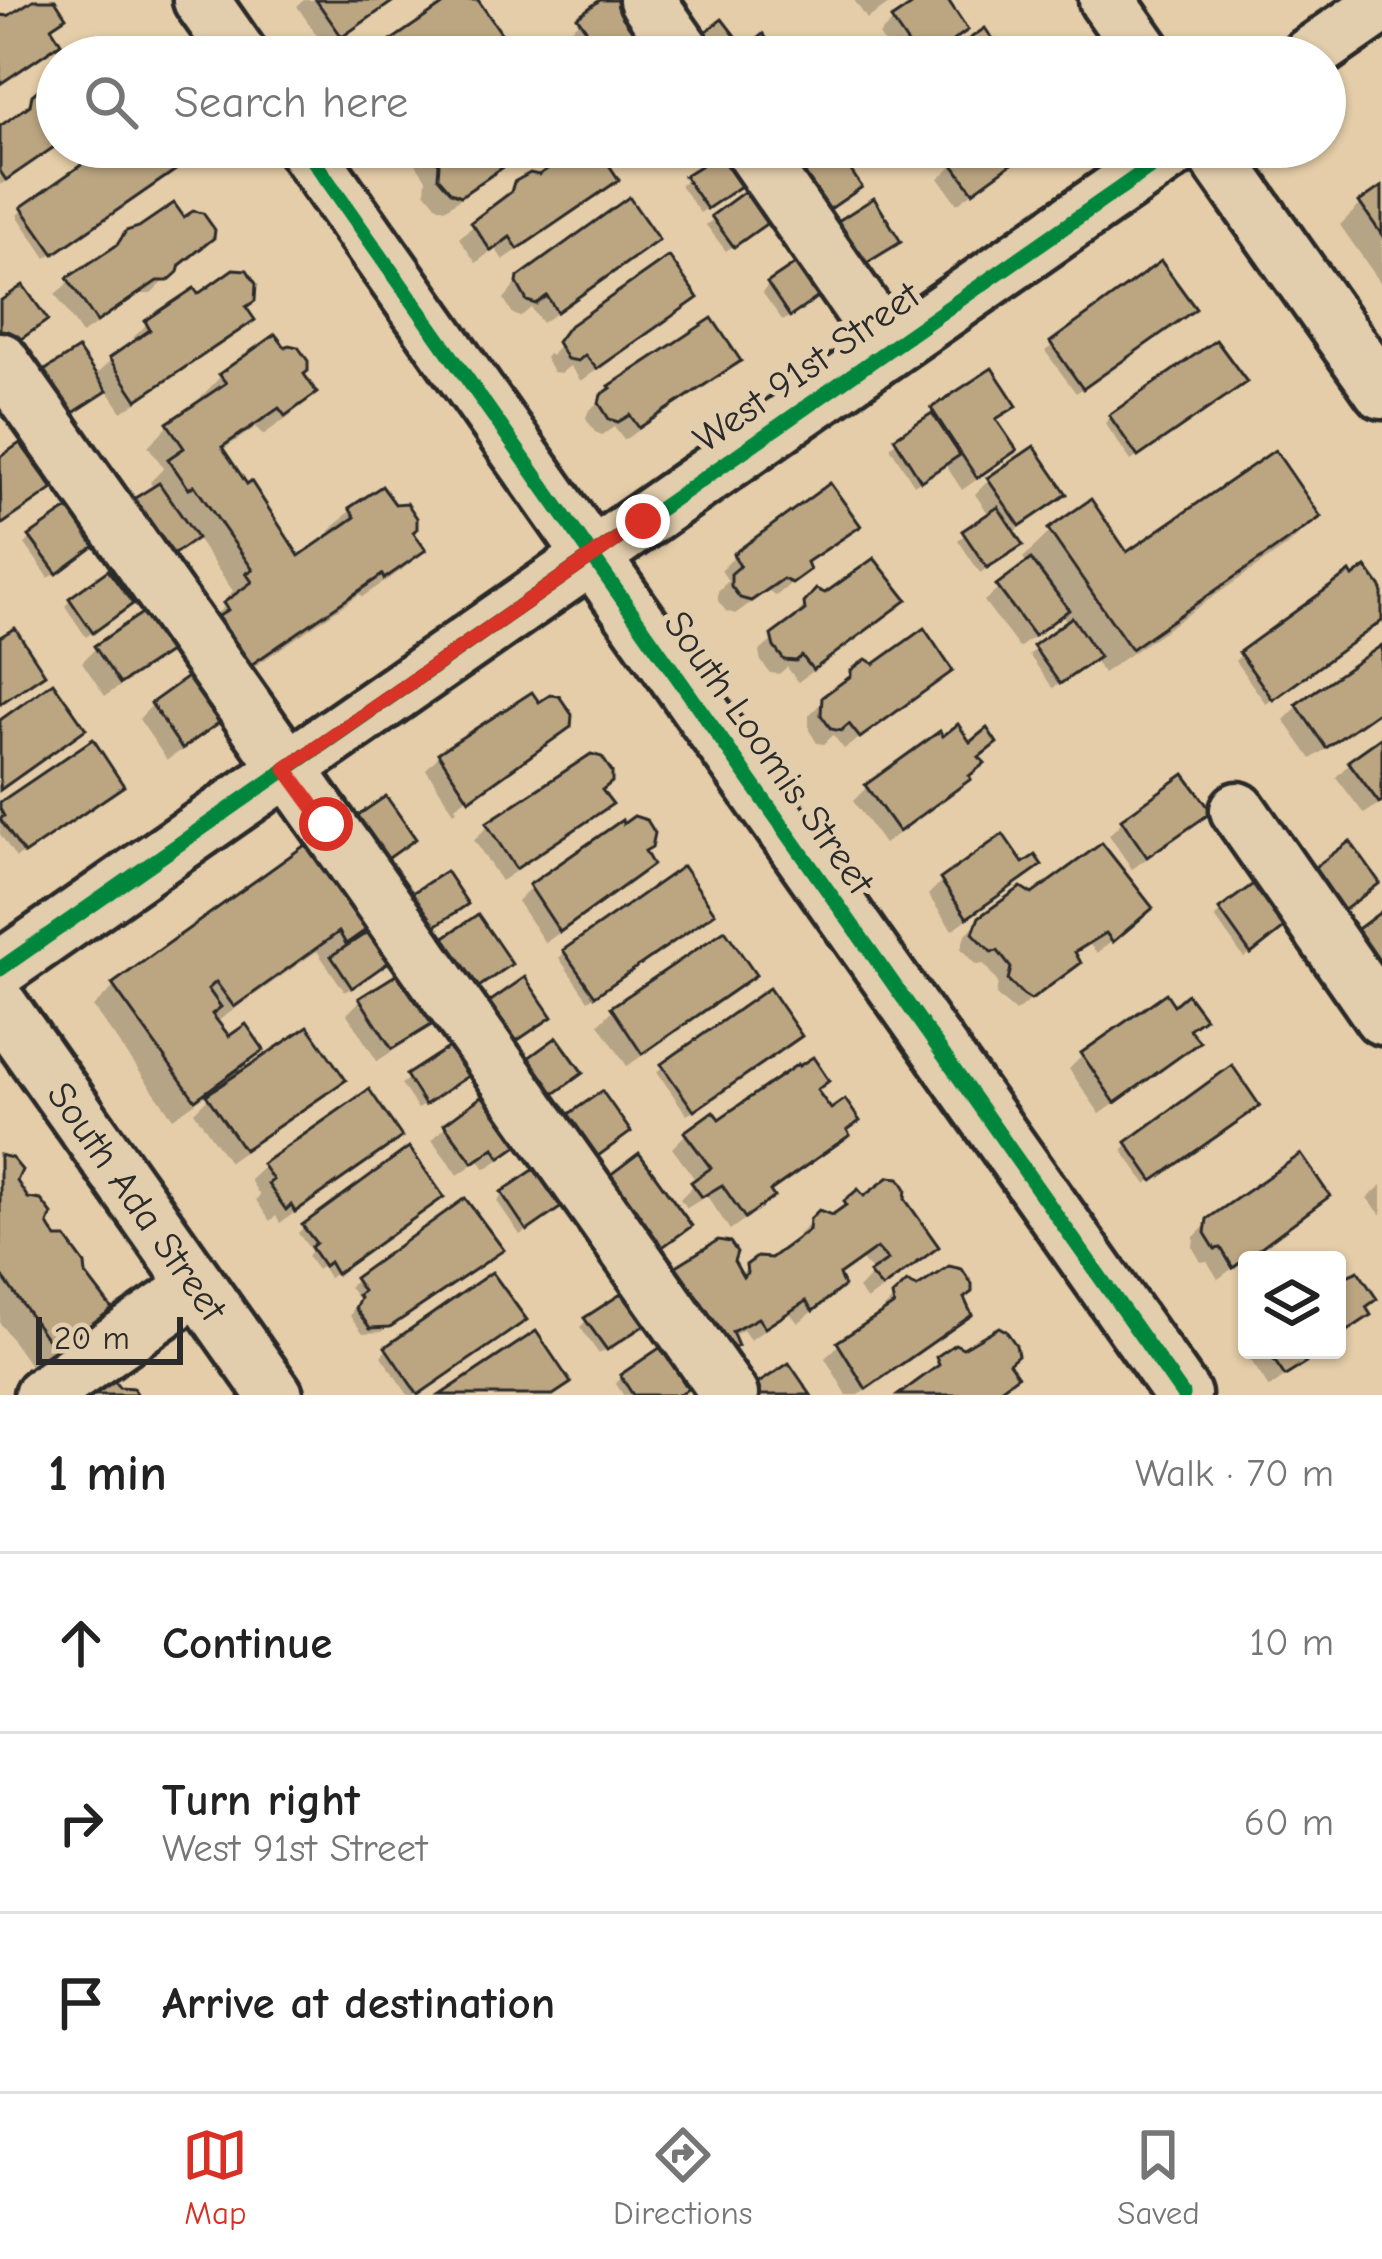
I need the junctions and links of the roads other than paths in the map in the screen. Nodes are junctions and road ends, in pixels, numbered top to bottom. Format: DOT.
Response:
graph roads {
  1 [pos="201,0"];
  2 [pos="646,0"];
  3 [pos="1107,0"];
  4 [pos="1382,4"];
  5 [pos="226,36"];
  6 [pos="671,36"];
  7 [pos="1132,36"];
  8 [pos="1337,36"];
  9 [pos="319,168"];
  10 [pos="765,168"];
  11 [pos="1149,168"];
  12 [pos="1225,168"];
  13 [pos="890,347"];
  14 [pos="0,361"];
  15 [pos="1382,391"];
  16 [pos="591,557"];
  17 [pos="286,769"];
  18 [pos="1238,810"];
  19 [pos="0,969"];
  20 [pos="0,1006"];
  21 [pos="1382,1017"];
  22 [pos="198,1286"];
  23 [pos="42,1395"];
  24 [pos="275,1395"];
  25 [pos="730,1395"];
  26 [pos="1183,1395"];
  1 -- 5 [label="street"];
  2 -- 6 [label="street"];
  3 -- 7 [label="street"];
  4 -- 8 [label="street"];
  9 -- 16 [label="street, South Loomis Street"];
  10 -- 13 [label="street"];
  11 -- 13 [label="street, West 91st Street"];
  12 -- 15 [label="street"];
  13 -- 16 [label="street, West 91st Street"];
  14 -- 17 [label="street"];
  16 -- 17 [label="street, West 91st Street"];
  16 -- 26 [label="street, South Loomis Street"];
  17 -- 19 [label="street, West 91st Street"];
  17 -- 25 [label="street"];
  18 -- 21 [label="street"];
  20 -- 22 [label="street, South Ada Street"];
  22 -- 23 [label="street"];
  22 -- 24 [label="street, South Ada Street"];
}
